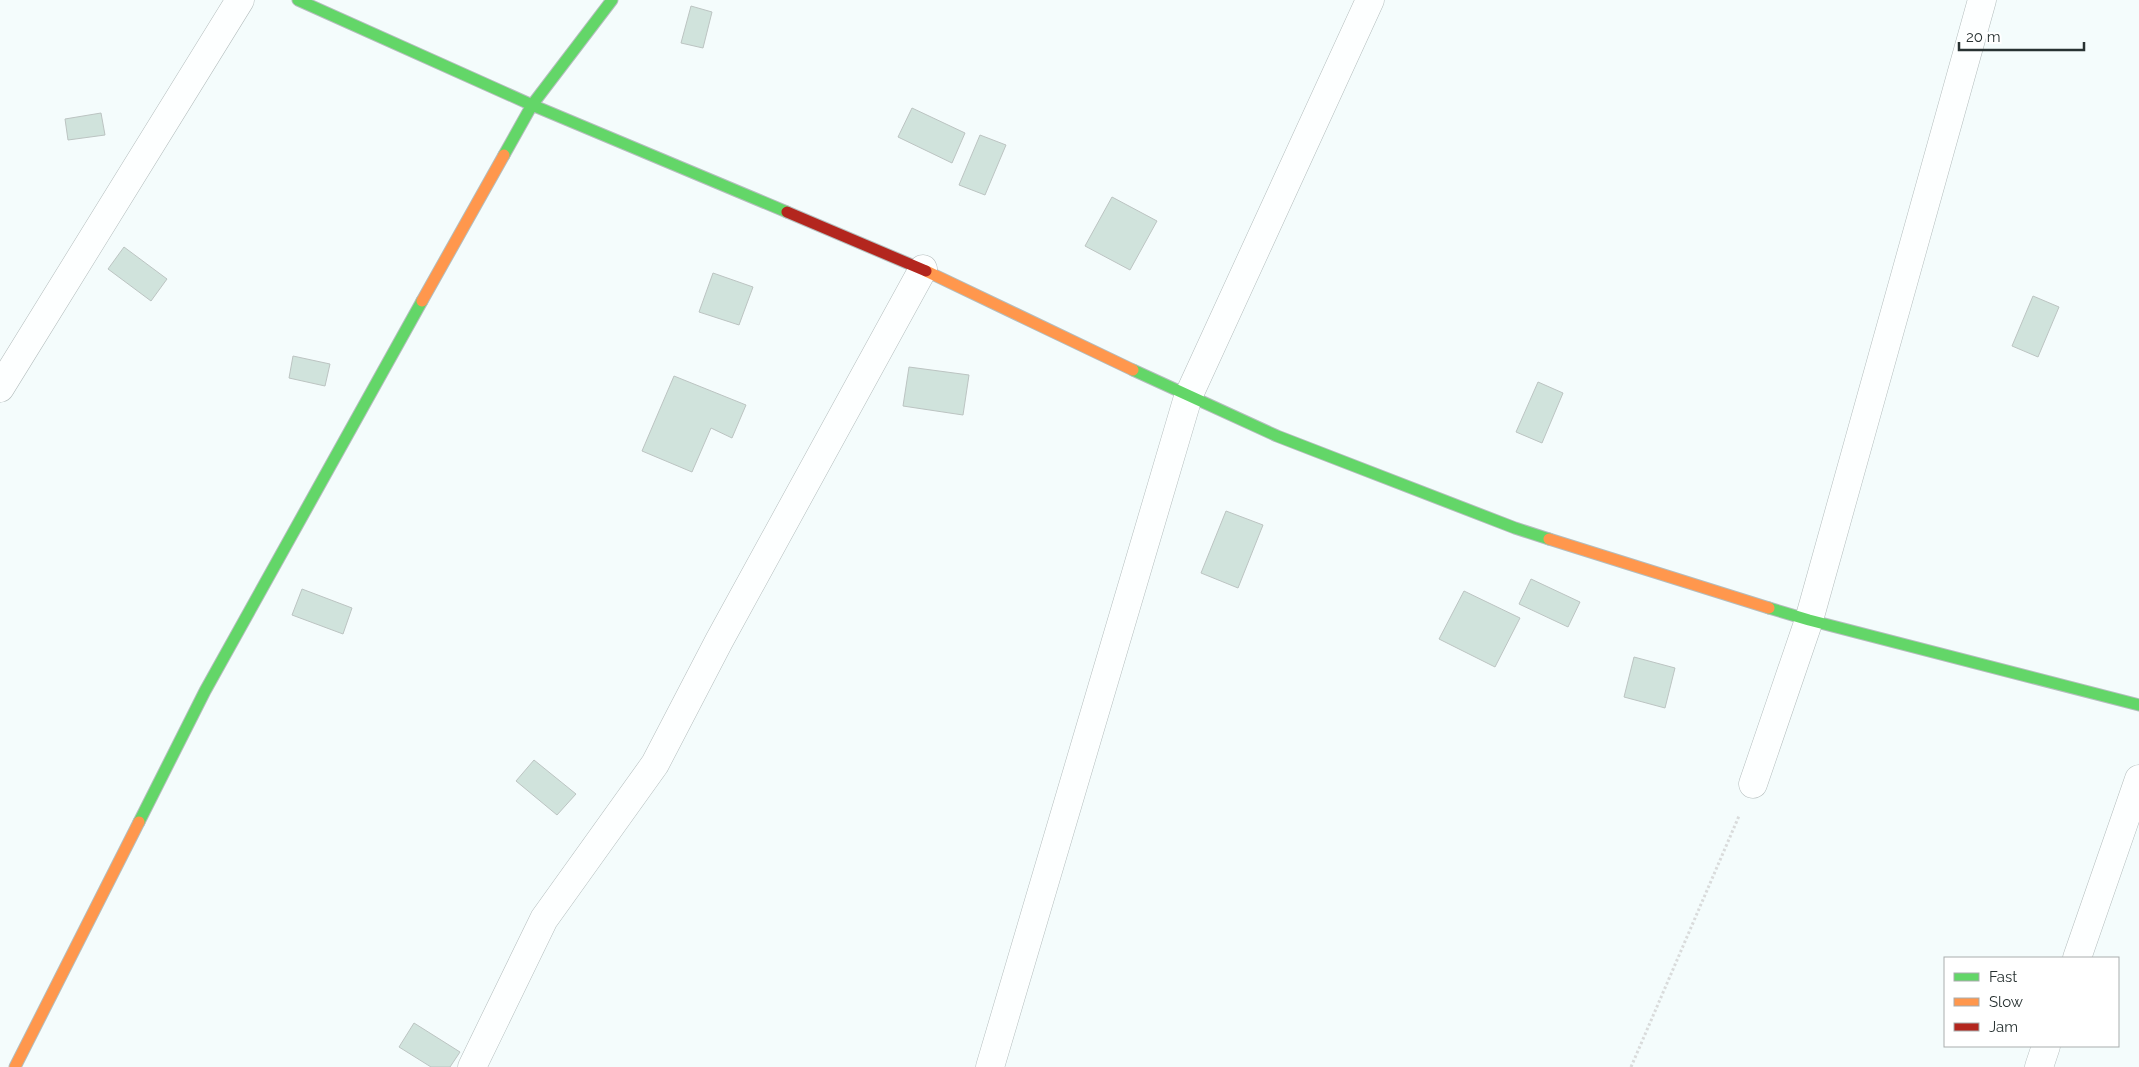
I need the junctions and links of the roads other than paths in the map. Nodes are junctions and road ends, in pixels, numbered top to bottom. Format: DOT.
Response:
graph roads {
  1 [pos="240,0"];
  2 [pos="298,0"];
  3 [pos="612,0"];
  4 [pos="1370,0"];
  5 [pos="1982,0"];
  6 [pos="532,105"];
  7 [pos="923,268"];
  8 [pos="0,388"];
  9 [pos="1188,397"];
  10 [pos="1809,620"];
  11 [pos="2139,705"];
  12 [pos="2139,779"];
  13 [pos="1753,784"];
  14 [pos="2077,957"];
  15 [pos="2046,1047"];
  16 [pos="15,1067"];
  17 [pos="472,1067"];
  18 [pos="990,1067"];
  19 [pos="2039,1067"];
  1 -- 8 [label="street"];
  2 -- 6 [label="main road"];
  3 -- 6 [label="main road"];
  4 -- 9 [label="street"];
  5 -- 10 [label="street"];
  6 -- 7 [label="main road"];
  6 -- 16 [label="main road"];
  7 -- 9 [label="main road"];
  7 -- 17 [label="street"];
  9 -- 10 [label="main road"];
  9 -- 18 [label="street"];
  10 -- 11 [label="main road"];
  10 -- 13 [label="street"];
  12 -- 14 [label="street"];
  15 -- 19 [label="street"];
}
